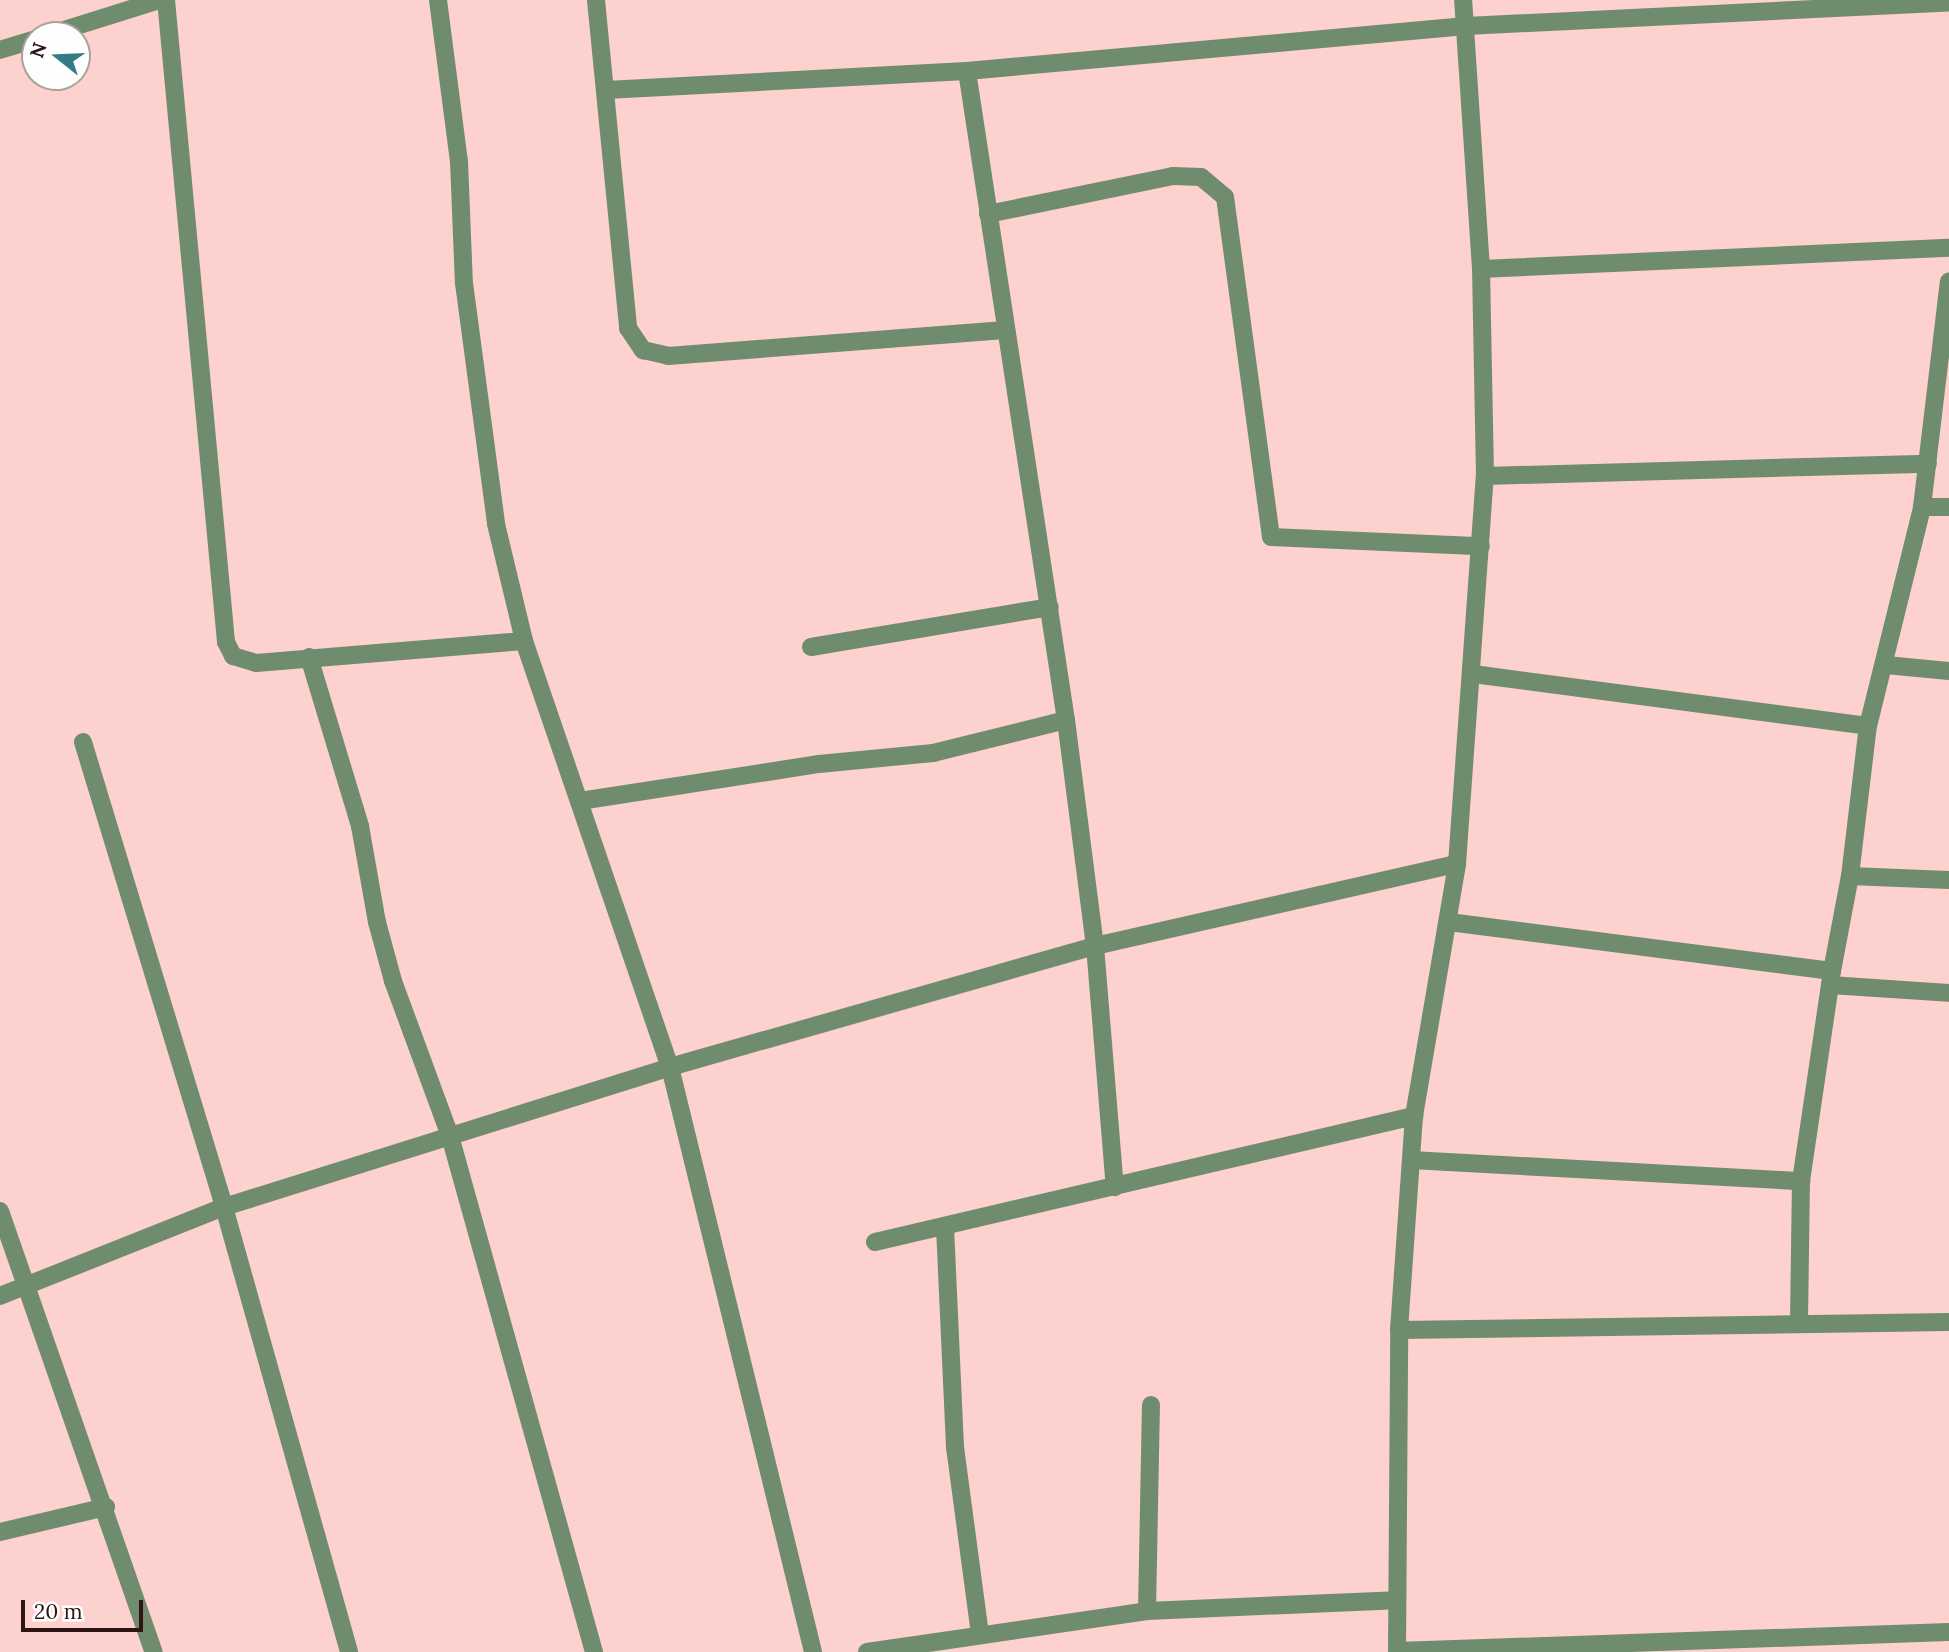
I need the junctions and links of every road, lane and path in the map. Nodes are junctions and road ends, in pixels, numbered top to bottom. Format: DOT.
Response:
graph roads {
  1 [pos="160,0"];
  2 [pos="166,0"];
  3 [pos="438,0"];
  4 [pos="596,0"];
  5 [pos="1464,0"];
  6 [pos="1949,2"];
  7 [pos="91,22"];
  8 [pos="1466,26"];
  9 [pos="21,43"];
  10 [pos="0,50"];
  11 [pos="967,71"];
  12 [pos="606,90"];
  13 [pos="988,215"];
  14 [pos="1949,248"];
  15 [pos="1481,269"];
  16 [pos="1949,282"];
  17 [pos="1005,330"];
  18 [pos="1928,464"];
  19 [pos="1485,476"];
  20 [pos="1949,507"];
  21 [pos="1922,508"];
  22 [pos="1481,545"];
  23 [pos="1049,607"];
  24 [pos="524,641"];
  25 [pos="811,647"];
  26 [pos="309,657"];
  27 [pos="1886,665"];
  28 [pos="1949,671"];
  29 [pos="1473,674"];
  30 [pos="1066,720"];
  31 [pos="1868,726"];
  32 [pos="83,742"];
  33 [pos="580,800"];
  34 [pos="1457,864"];
  35 [pos="1850,876"];
  36 [pos="1949,880"];
  37 [pos="1449,922"];
  38 [pos="1095,946"];
  39 [pos="1831,978"];
  40 [pos="1949,993"];
  41 [pos="670,1067"];
  42 [pos="1414,1116"];
  43 [pos="450,1136"];
  44 [pos="1411,1160"];
  45 [pos="1801,1181"];
  46 [pos="1115,1186"];
  47 [pos="225,1207"];
  48 [pos="0,1211"];
  49 [pos="945,1227"];
  50 [pos="875,1242"];
  51 [pos="26,1286"];
  52 [pos="0,1296"];
  53 [pos="1799,1322"];
  54 [pos="1949,1322"];
  55 [pos="1399,1330"];
  56 [pos="1151,1405"];
  57 [pos="106,1507"];
  58 [pos="0,1532"];
  59 [pos="1396,1600"];
  60 [pos="1147,1611"];
  61 [pos="1949,1632"];
  62 [pos="980,1634"];
  63 [pos="1397,1651"];
  64 [pos="154,1652"];
  65 [pos="349,1652"];
  66 [pos="594,1652"];
  67 [pos="813,1652"];
  68 [pos="867,1652"];
  1 -- 7 [label="street"];
  2 -- 26 [label="street"];
  3 -- 24 [label="street"];
  4 -- 12 [label="street"];
  5 -- 8 [label="street"];
  6 -- 8 [label="street"];
  8 -- 11 [label="street"];
  8 -- 15 [label="street"];
  9 -- 10 [label="street"];
  11 -- 12 [label="street"];
  11 -- 13 [label="street"];
  12 -- 17 [label="street"];
  13 -- 17 [label="street"];
  13 -- 22 [label="street"];
  14 -- 15 [label="street"];
  15 -- 19 [label="street"];
  16 -- 18 [label="street"];
  17 -- 23 [label="street"];
  18 -- 19 [label="street"];
  18 -- 21 [label="street"];
  19 -- 22 [label="street"];
  20 -- 21 [label="street"];
  21 -- 27 [label="street"];
  22 -- 29 [label="street"];
  23 -- 25 [label="street"];
  23 -- 30 [label="street"];
  24 -- 26 [label="street"];
  24 -- 33 [label="street"];
  26 -- 43 [label="street"];
  27 -- 28 [label="street"];
  27 -- 31 [label="street"];
  29 -- 31 [label="street"];
  29 -- 34 [label="street"];
  30 -- 33 [label="street"];
  30 -- 38 [label="street"];
  31 -- 35 [label="street"];
  32 -- 47 [label="street"];
  33 -- 41 [label="street"];
  34 -- 37 [label="street"];
  34 -- 38 [label="street"];
  35 -- 36 [label="street"];
  35 -- 39 [label="street"];
  37 -- 39 [label="street"];
  37 -- 42 [label="street"];
  38 -- 41 [label="street"];
  38 -- 46 [label="street"];
  39 -- 40 [label="street"];
  39 -- 45 [label="street"];
  41 -- 43 [label="street"];
  41 -- 67 [label="street"];
  42 -- 44 [label="street"];
  42 -- 46 [label="street"];
  43 -- 47 [label="street"];
  43 -- 66 [label="street"];
  44 -- 45 [label="street"];
  44 -- 55 [label="street"];
  45 -- 53 [label="street"];
  46 -- 49 [label="street"];
  47 -- 51 [label="street"];
  47 -- 65 [label="street"];
  48 -- 51 [label="street"];
  49 -- 50 [label="street"];
  49 -- 62 [label="street"];
  51 -- 52 [label="street"];
  51 -- 57 [label="street"];
  53 -- 54 [label="street"];
  53 -- 55 [label="street"];
  55 -- 59 [label="street"];
  56 -- 60 [label="street"];
  57 -- 58 [label="street"];
  57 -- 64 [label="street"];
  59 -- 60 [label="street"];
  59 -- 63 [label="street"];
  60 -- 62 [label="street"];
  61 -- 63 [label="street"];
  62 -- 68 [label="street"];
}
